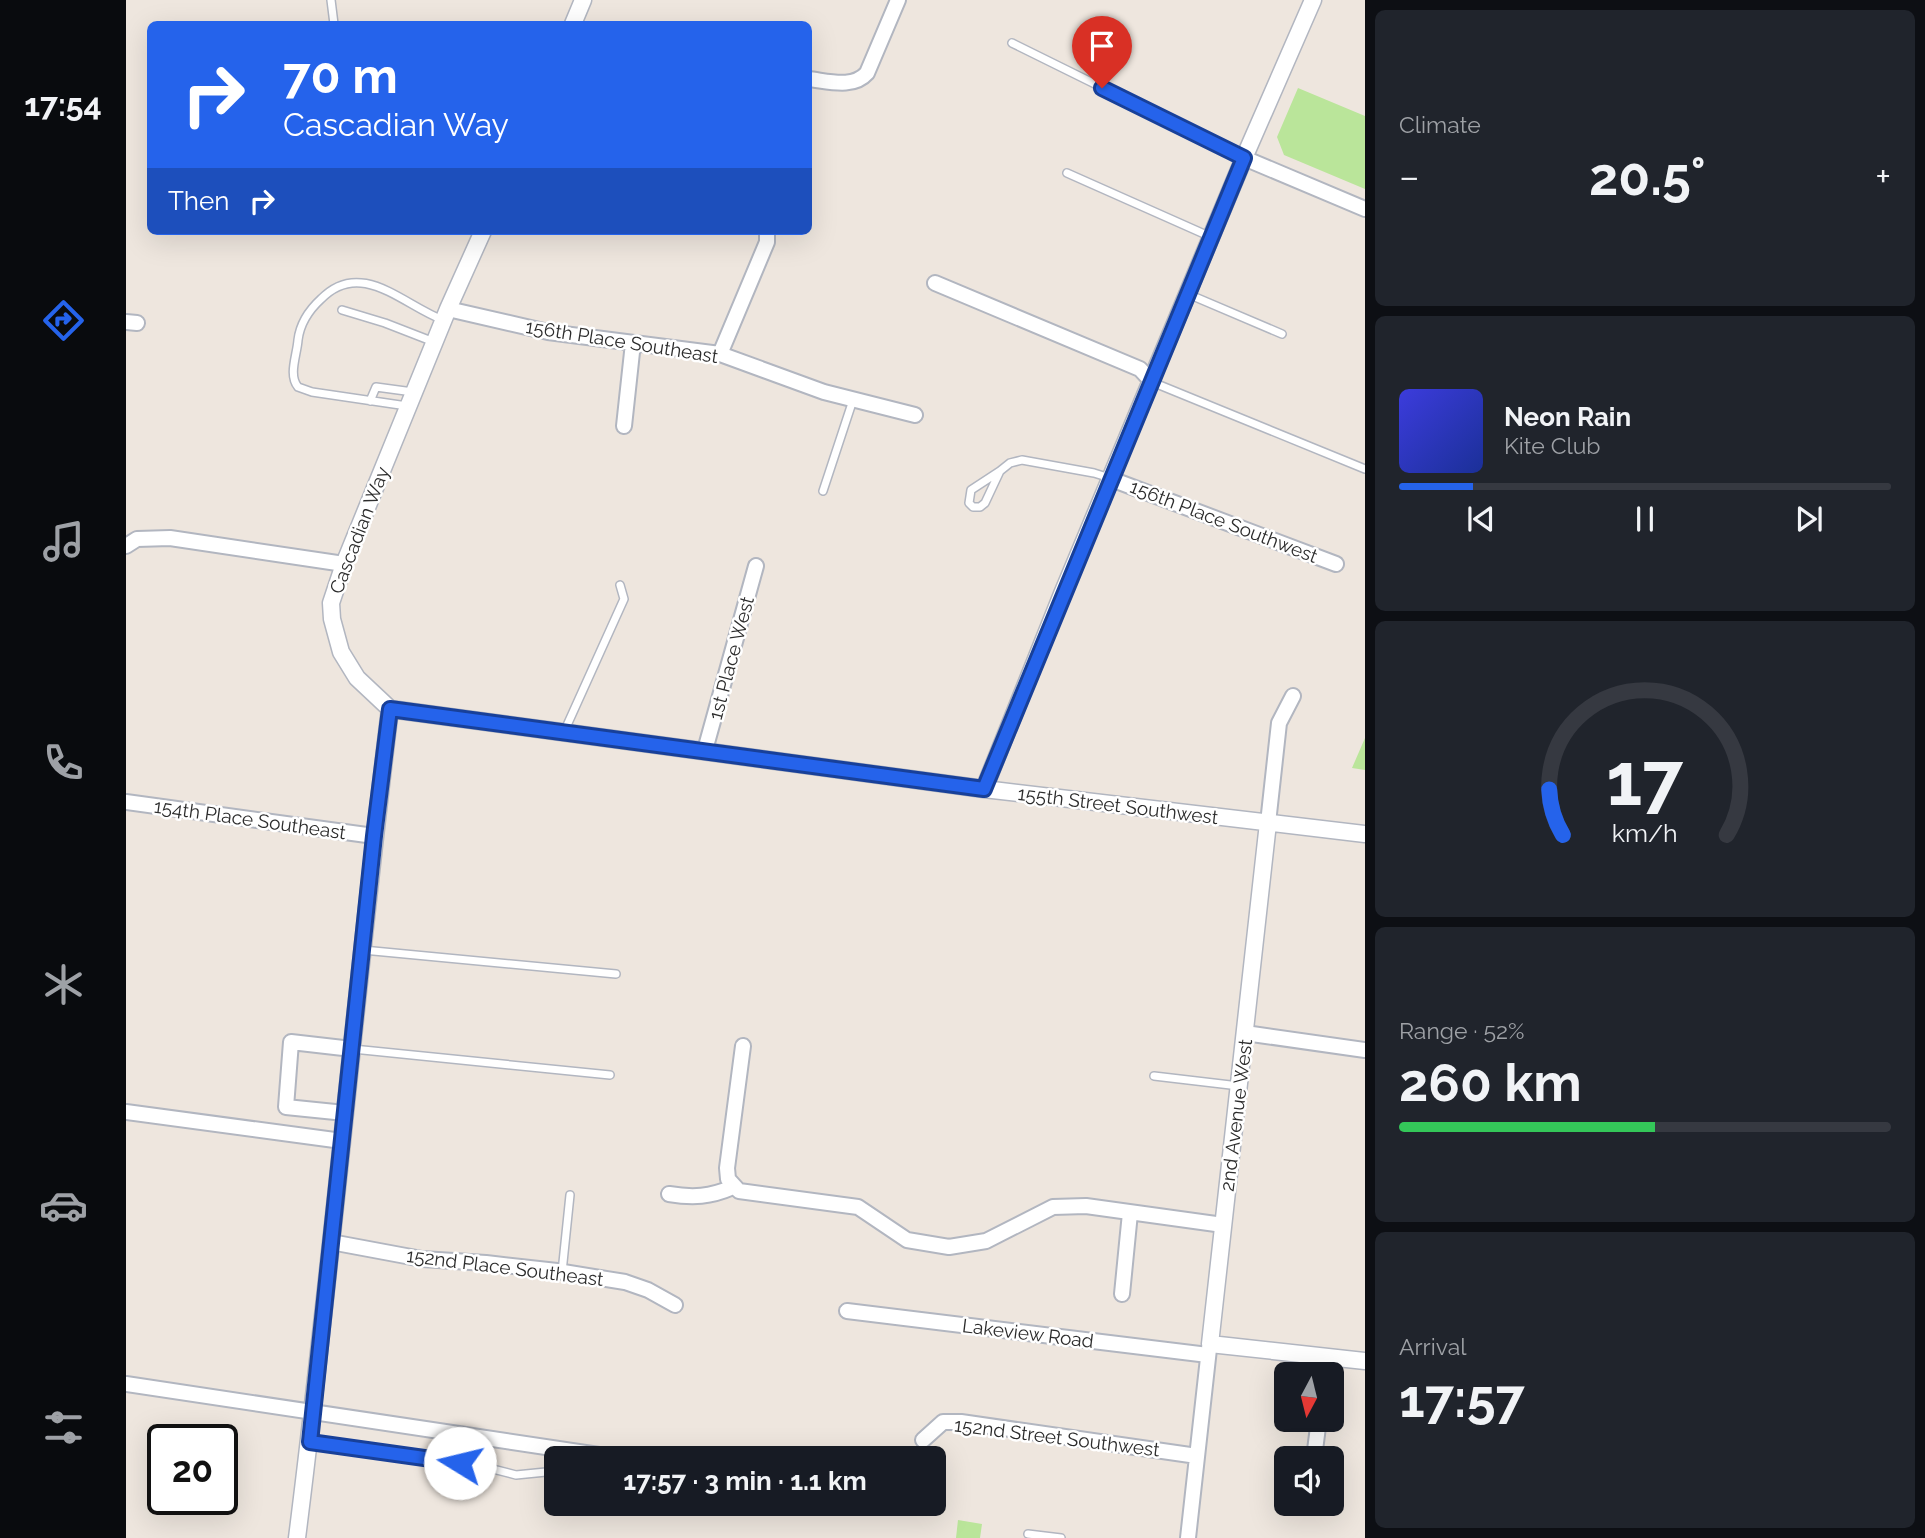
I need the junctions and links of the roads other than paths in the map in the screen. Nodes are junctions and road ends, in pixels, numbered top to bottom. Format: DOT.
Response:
graph roads {
  1 [pos="331,0"];
  2 [pos="583,0"];
  3 [pos="898,0"];
  4 [pos="1313,0"];
  5 [pos="334,21"];
  6 [pos="574,21"];
  7 [pos="1012,43"];
  8 [pos="812,79"];
  9 [pos="1244,158"];
  10 [pos="1067,173"];
  11 [pos="1365,209"];
  12 [pos="481,235"];
  13 [pos="767,235"];
  14 [pos="1212,237"];
  15 [pos="935,283"];
  16 [pos="1188,295"];
  17 [pos="342,310"];
  18 [pos="445,314"];
  19 [pos="1282,334"];
  20 [pos="434,342"];
  21 [pos="633,343"];
  22 [pos="720,354"];
  23 [pos="1152,382"];
  24 [pos="411,399"];
  25 [pos="853,399"];
  26 [pos="370,401"];
  27 [pos="915,415"];
  28 [pos="624,426"];
  29 [pos="1365,469"];
  30 [pos="1000,471"];
  31 [pos="1111,479"];
  32 [pos="822,491"];
  33 [pos="126,546"];
  34 [pos="344,564"];
  35 [pos="1336,564"];
  36 [pos="756,565"];
  37 [pos="620,585"];
  38 [pos="1293,696"];
  39 [pos="390,709"];
  40 [pos="564,732"];
  41 [pos="705,750"];
  42 [pos="984,789"];
  43 [pos="126,802"];
  44 [pos="1268,823"];
  45 [pos="1365,834"];
  46 [pos="374,836"];
  47 [pos="362,950"];
  48 [pos="616,974"];
  49 [pos="1245,1033"];
  50 [pos="743,1046"];
  51 [pos="352,1049"];
  52 [pos="1365,1049"];
  53 [pos="610,1074"];
  54 [pos="1154,1076"];
  55 [pos="1239,1086"];
  56 [pos="126,1112"];
  57 [pos="345,1113"];
  58 [pos="342,1141"];
  59 [pos="733,1187"];
  60 [pos="669,1194"];
  61 [pos="570,1195"];
  62 [pos="1130,1213"];
  63 [pos="1223,1225"];
  64 [pos="331,1242"];
  65 [pos="562,1272"];
  66 [pos="1122,1294"];
  67 [pos="675,1305"];
  68 [pos="847,1311"];
  69 [pos="1209,1350"];
  70 [pos="1298,1362"];
  71 [pos="1365,1362"];
  72 [pos="1344,1364"];
  73 [pos="126,1384"];
  74 [pos="313,1413"];
  75 [pos="923,1440"];
  76 [pos="310,1442"];
  77 [pos="544,1447"];
  78 [pos="1197,1455"];
  79 [pos="544,1472"];
  80 [pos="1028,1534"];
  81 [pos="297,1538"];
  82 [pos="1061,1538"];
  83 [pos="1188,1538"];
  1 -- 5 [label="lane"];
  2 -- 6 [label="street"];
  3 -- 8 [label="street"];
  4 -- 9 [label="street"];
  7 -- 9 [label="lane"];
  9 -- 11 [label="street"];
  9 -- 14 [label="street"];
  10 -- 14 [label="lane"];
  12 -- 18 [label="street, Cascadian Way"];
  13 -- 22 [label="street"];
  14 -- 16 [label="street"];
  15 -- 23 [label="street"];
  16 -- 19 [label="lane"];
  16 -- 23 [label="street"];
  17 -- 20 [label="lane"];
  18 -- 20 [label="street, Cascadian Way"];
  18 -- 21 [label="street, 156th Place Southeast"];
  18 -- 26 [label="lane"];
  20 -- 24 [label="street, Cascadian Way"];
  21 -- 22 [label="street, 156th Place Southeast"];
  21 -- 28 [label="street"];
  22 -- 25 [label="street, 156th Place Southeast"];
  23 -- 29 [label="lane"];
  23 -- 31 [label="street"];
  24 -- 26 [label="lane"];
  24 -- 26 [label="lane"];
  24 -- 34 [label="street, Cascadian Way"];
  25 -- 27 [label="street, 156th Place Southeast"];
  25 -- 32 [label="lane"];
  30 -- 30 [label="lane"];
  30 -- 31 [label="lane"];
  31 -- 35 [label="street, 156th Place Southwest"];
  31 -- 42 [label="street"];
  33 -- 34 [label="street"];
  34 -- 39 [label="street, Cascadian Way"];
  36 -- 41 [label="street, 1st Place West"];
  37 -- 40 [label="lane"];
  38 -- 44 [label="street, 2nd Avenue West"];
  39 -- 40 [label="street, 155th Street Southwest"];
  39 -- 46 [label="street"];
  40 -- 41 [label="street, 155th Street Southwest"];
  41 -- 42 [label="street, 155th Street Southwest"];
  42 -- 44 [label="street, 155th Street Southwest"];
  43 -- 46 [label="street, 154th Place Southeast"];
  44 -- 45 [label="street, 155th Street Southwest"];
  44 -- 49 [label="street, 2nd Avenue West"];
  46 -- 47 [label="street"];
  47 -- 48 [label="lane"];
  47 -- 51 [label="street"];
  49 -- 52 [label="street"];
  49 -- 55 [label="street, 2nd Avenue West"];
  50 -- 59 [label="street"];
  51 -- 53 [label="lane"];
  51 -- 57 [label="street"];
  51 -- 57 [label="street"];
  54 -- 55 [label="lane"];
  55 -- 63 [label="street, 2nd Avenue West"];
  56 -- 58 [label="street"];
  57 -- 58 [label="street"];
  58 -- 64 [label="street"];
  59 -- 60 [label="street"];
  59 -- 62 [label="street"];
  61 -- 65 [label="lane"];
  62 -- 63 [label="street"];
  62 -- 66 [label="street"];
  63 -- 69 [label="street, 2nd Avenue West"];
  64 -- 65 [label="street, 152nd Place Southeast"];
  64 -- 74 [label="street"];
  65 -- 67 [label="street, 152nd Place Southeast"];
  68 -- 69 [label="street, Lakeview Road"];
  69 -- 70 [label="street, Lakeview Road"];
  69 -- 78 [label="street, 2nd Avenue West"];
  71 -- 72 [label="street, Lakeview Road"];
  73 -- 74 [label="street"];
  74 -- 76 [label="street"];
  74 -- 77 [label="street"];
  75 -- 78 [label="street, 152nd Street Southwest"];
  76 -- 79 [label="lane"];
  76 -- 81 [label="street"];
  78 -- 83 [label="street, 2nd Avenue West"];
  80 -- 82 [label="lane"];
}
